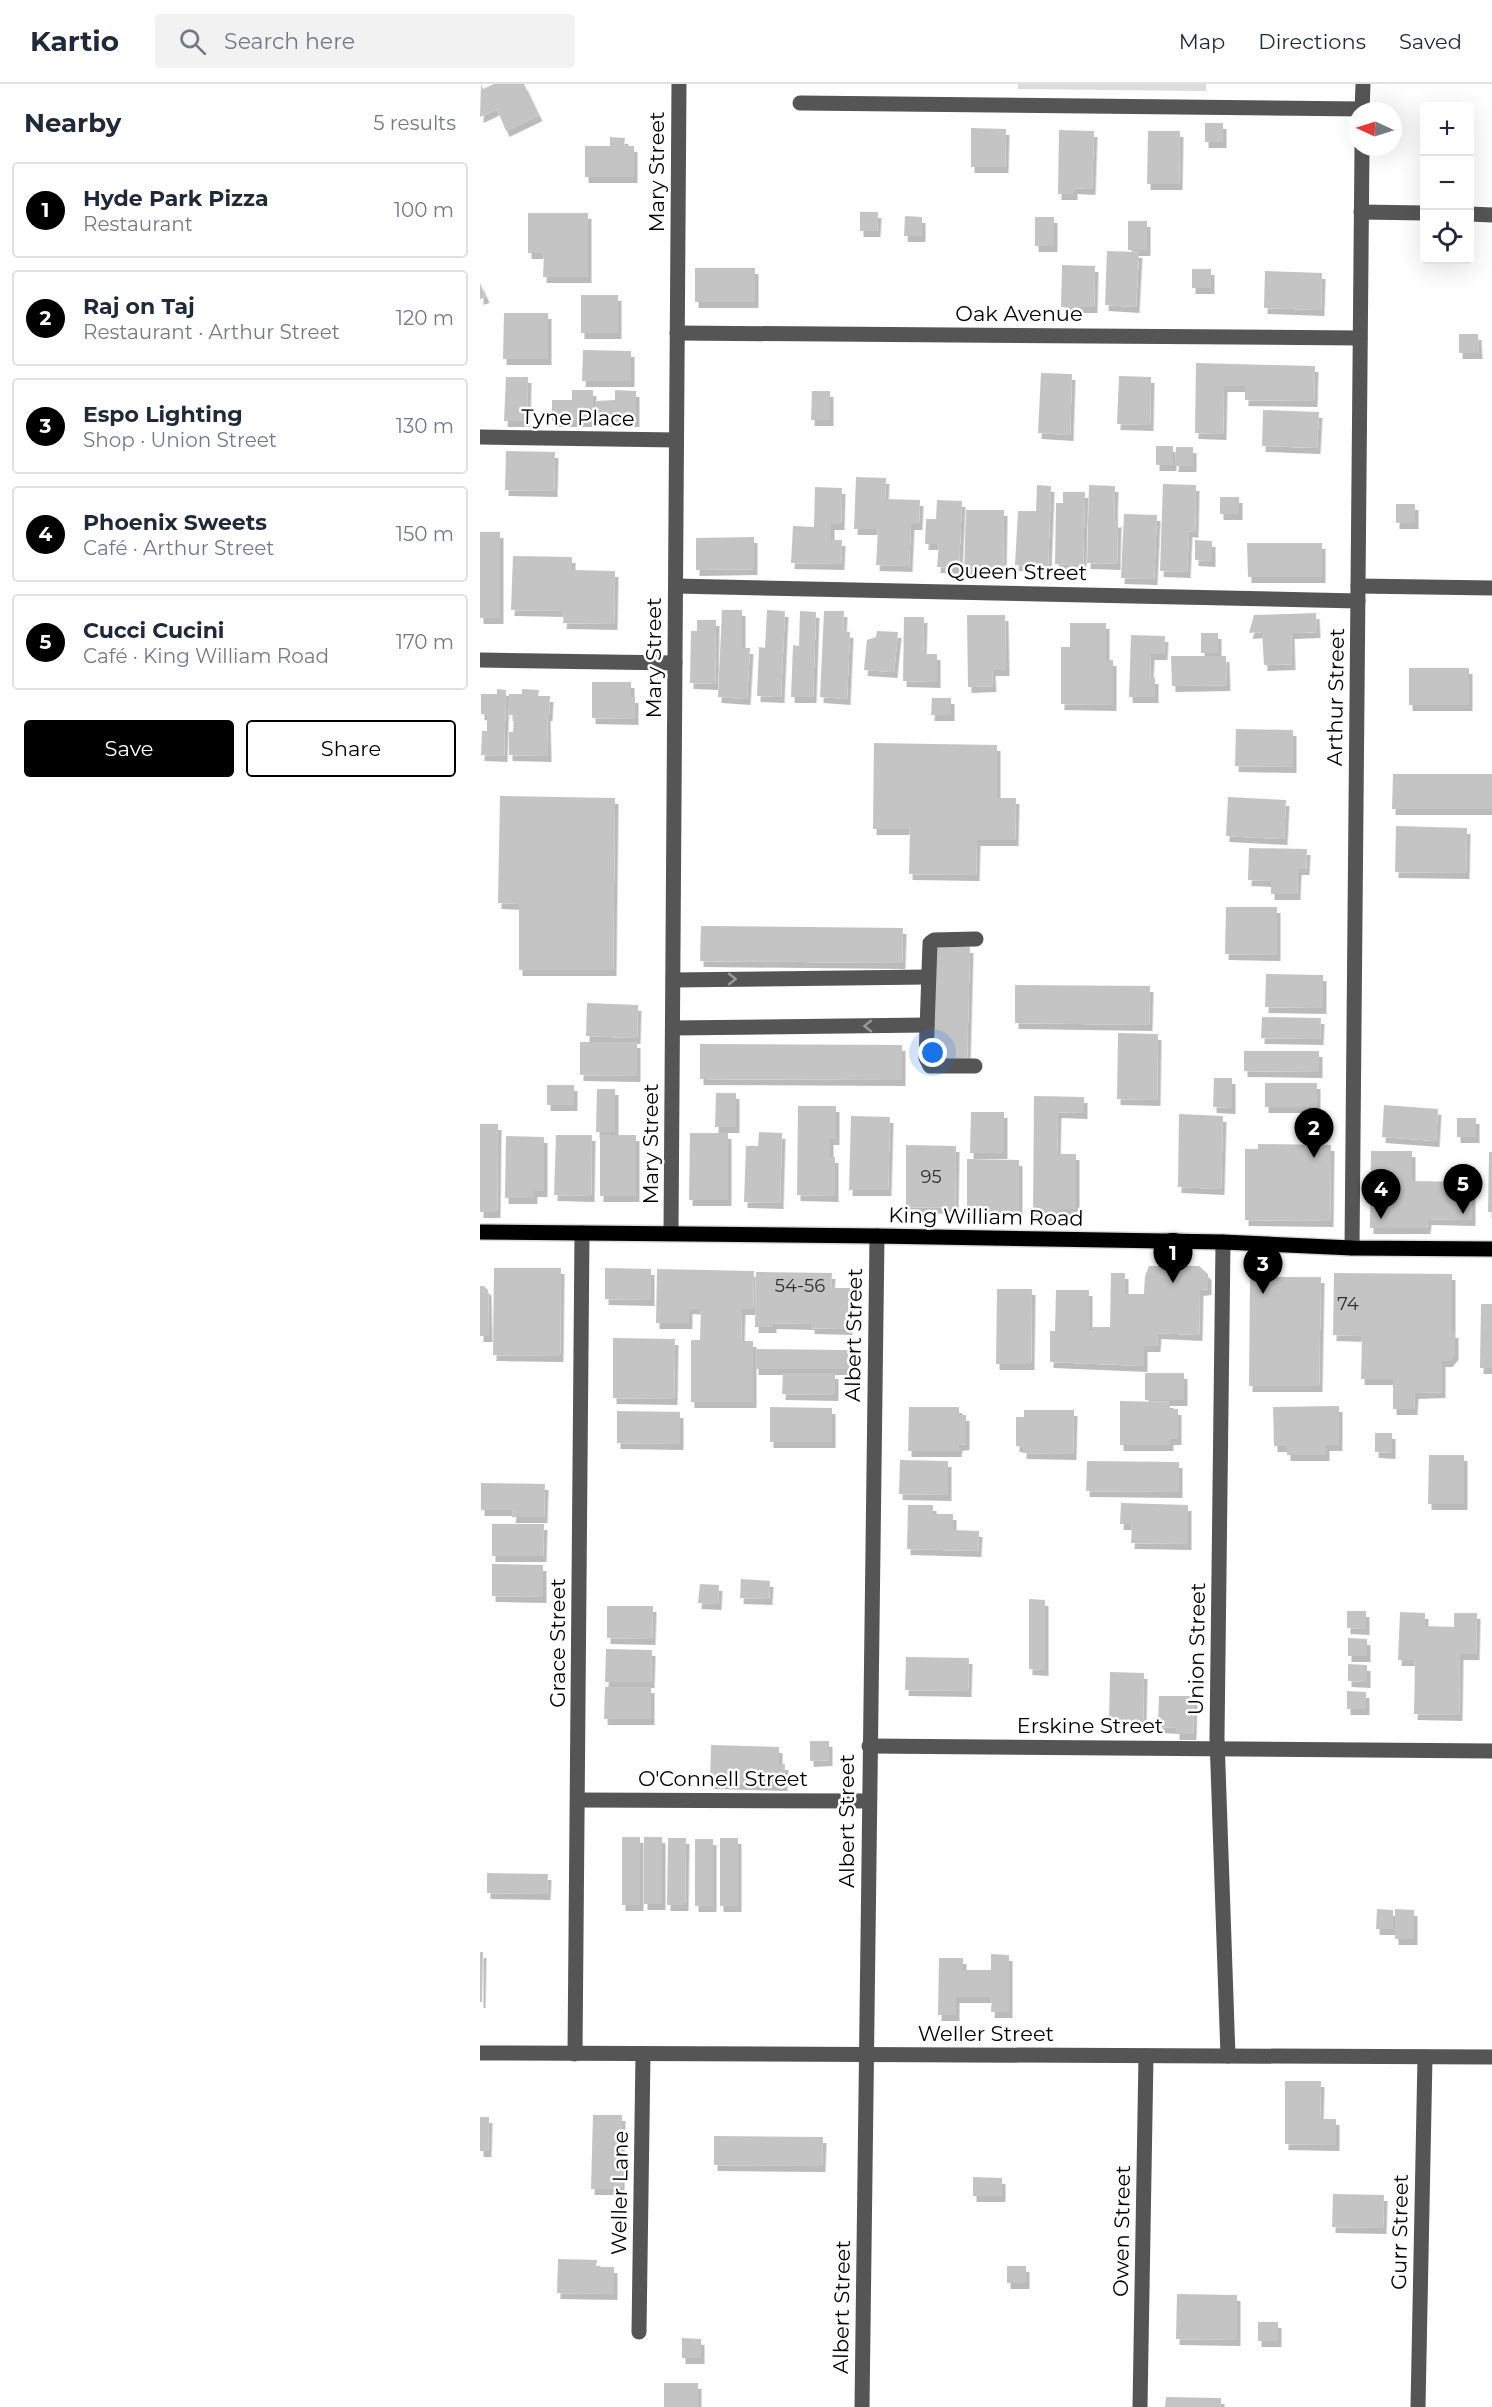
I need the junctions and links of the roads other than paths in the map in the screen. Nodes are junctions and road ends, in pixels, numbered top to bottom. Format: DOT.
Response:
graph roads {
  1 [pos="679,84"];
  2 [pos="1363,84"];
  3 [pos="1362,102"];
  4 [pos="800,103"];
  5 [pos="1348,110"];
  6 [pos="1362,156"];
  7 [pos="1361,212"];
  8 [pos="1420,213"];
  9 [pos="1474,214"];
  10 [pos="1492,215"];
  11 [pos="677,333"];
  12 [pos="1360,338"];
  13 [pos="480,437"];
  14 [pos="676,440"];
  15 [pos="676,586"];
  16 [pos="1492,588"];
  17 [pos="1358,593"];
  18 [pos="480,660"];
  19 [pos="675,663"];
  20 [pos="976,939"];
  21 [pos="928,977"];
  22 [pos="673,980"];
  23 [pos="927,1025"];
  24 [pos="673,1028"];
  25 [pos="975,1066"];
  26 [pos="480,1232"];
  27 [pos="582,1233"];
  28 [pos="671,1233"];
  29 [pos="877,1236"];
  30 [pos="1223,1242"];
  31 [pos="1352,1248"];
  32 [pos="1492,1249"];
  33 [pos="869,1746"];
  34 [pos="1217,1748"];
  35 [pos="1492,1751"];
  36 [pos="578,1800"];
  37 [pos="869,1801"];
  38 [pos="480,2053"];
  39 [pos="575,2054"];
  40 [pos="643,2054"];
  41 [pos="866,2055"];
  42 [pos="1146,2056"];
  43 [pos="1228,2056"];
  44 [pos="1425,2057"];
  45 [pos="1492,2057"];
  46 [pos="639,2332"];
  47 [pos="862,2407"];
  48 [pos="1140,2407"];
  49 [pos="1418,2407"];
  1 -- 11 [label="street, Mary Street"];
  2 -- 3 [label="street"];
  4 -- 5 [label="street"];
  6 -- 7 [label="street, Arthur Street"];
  7 -- 8 [label="street"];
  7 -- 12 [label="street, Arthur Street"];
  9 -- 10 [label="street"];
  11 -- 12 [label="street, Oak Avenue"];
  11 -- 14 [label="street, Mary Street"];
  12 -- 17 [label="street, Arthur Street"];
  13 -- 14 [label="street, Tyne Place"];
  14 -- 15 [label="street, Mary Street"];
  15 -- 17 [label="street, Queen Street"];
  15 -- 19 [label="street, Mary Street"];
  16 -- 17 [label="street, Queen Street"];
  17 -- 31 [label="street, Arthur Street"];
  18 -- 19 [label="street"];
  19 -- 22 [label="street, Mary Street"];
  20 -- 21 [label="street"];
  22 -- 21 [label="street, one-way"];
  21 -- 23 [label="street"];
  22 -- 24 [label="street, Mary Street"];
  23 -- 24 [label="street, one-way"];
  23 -- 25 [label="street"];
  24 -- 28 [label="street, Mary Street"];
  26 -- 27 [label="main road, King William Road"];
  27 -- 28 [label="main road, King William Road"];
  27 -- 36 [label="street, Grace Street"];
  28 -- 29 [label="main road, King William Road"];
  29 -- 30 [label="main road, King William Road"];
  29 -- 33 [label="street, Albert Street"];
  30 -- 31 [label="main road, King William Road"];
  30 -- 34 [label="street, Union Street"];
  31 -- 32 [label="main road, King William Road"];
  33 -- 34 [label="street, Erskine Street"];
  33 -- 37 [label="street, Albert Street"];
  34 -- 35 [label="street, Erskine Street"];
  34 -- 43 [label="street, Union Street"];
  36 -- 37 [label="street, O'Connell Street"];
  36 -- 39 [label="street, Grace Street"];
  37 -- 41 [label="street, Albert Street"];
  38 -- 39 [label="street, Weller Street"];
  39 -- 40 [label="street, Weller Street"];
  40 -- 41 [label="street, Weller Street"];
  40 -- 46 [label="street, Weller Lane"];
  41 -- 42 [label="street, Weller Street"];
  41 -- 47 [label="street, Albert Street"];
  42 -- 43 [label="street, Weller Street"];
  42 -- 48 [label="street, Owen Street"];
  43 -- 44 [label="street, Weller Street"];
  44 -- 45 [label="street, Weller Street"];
  44 -- 49 [label="street, Gurr Street"];
}
